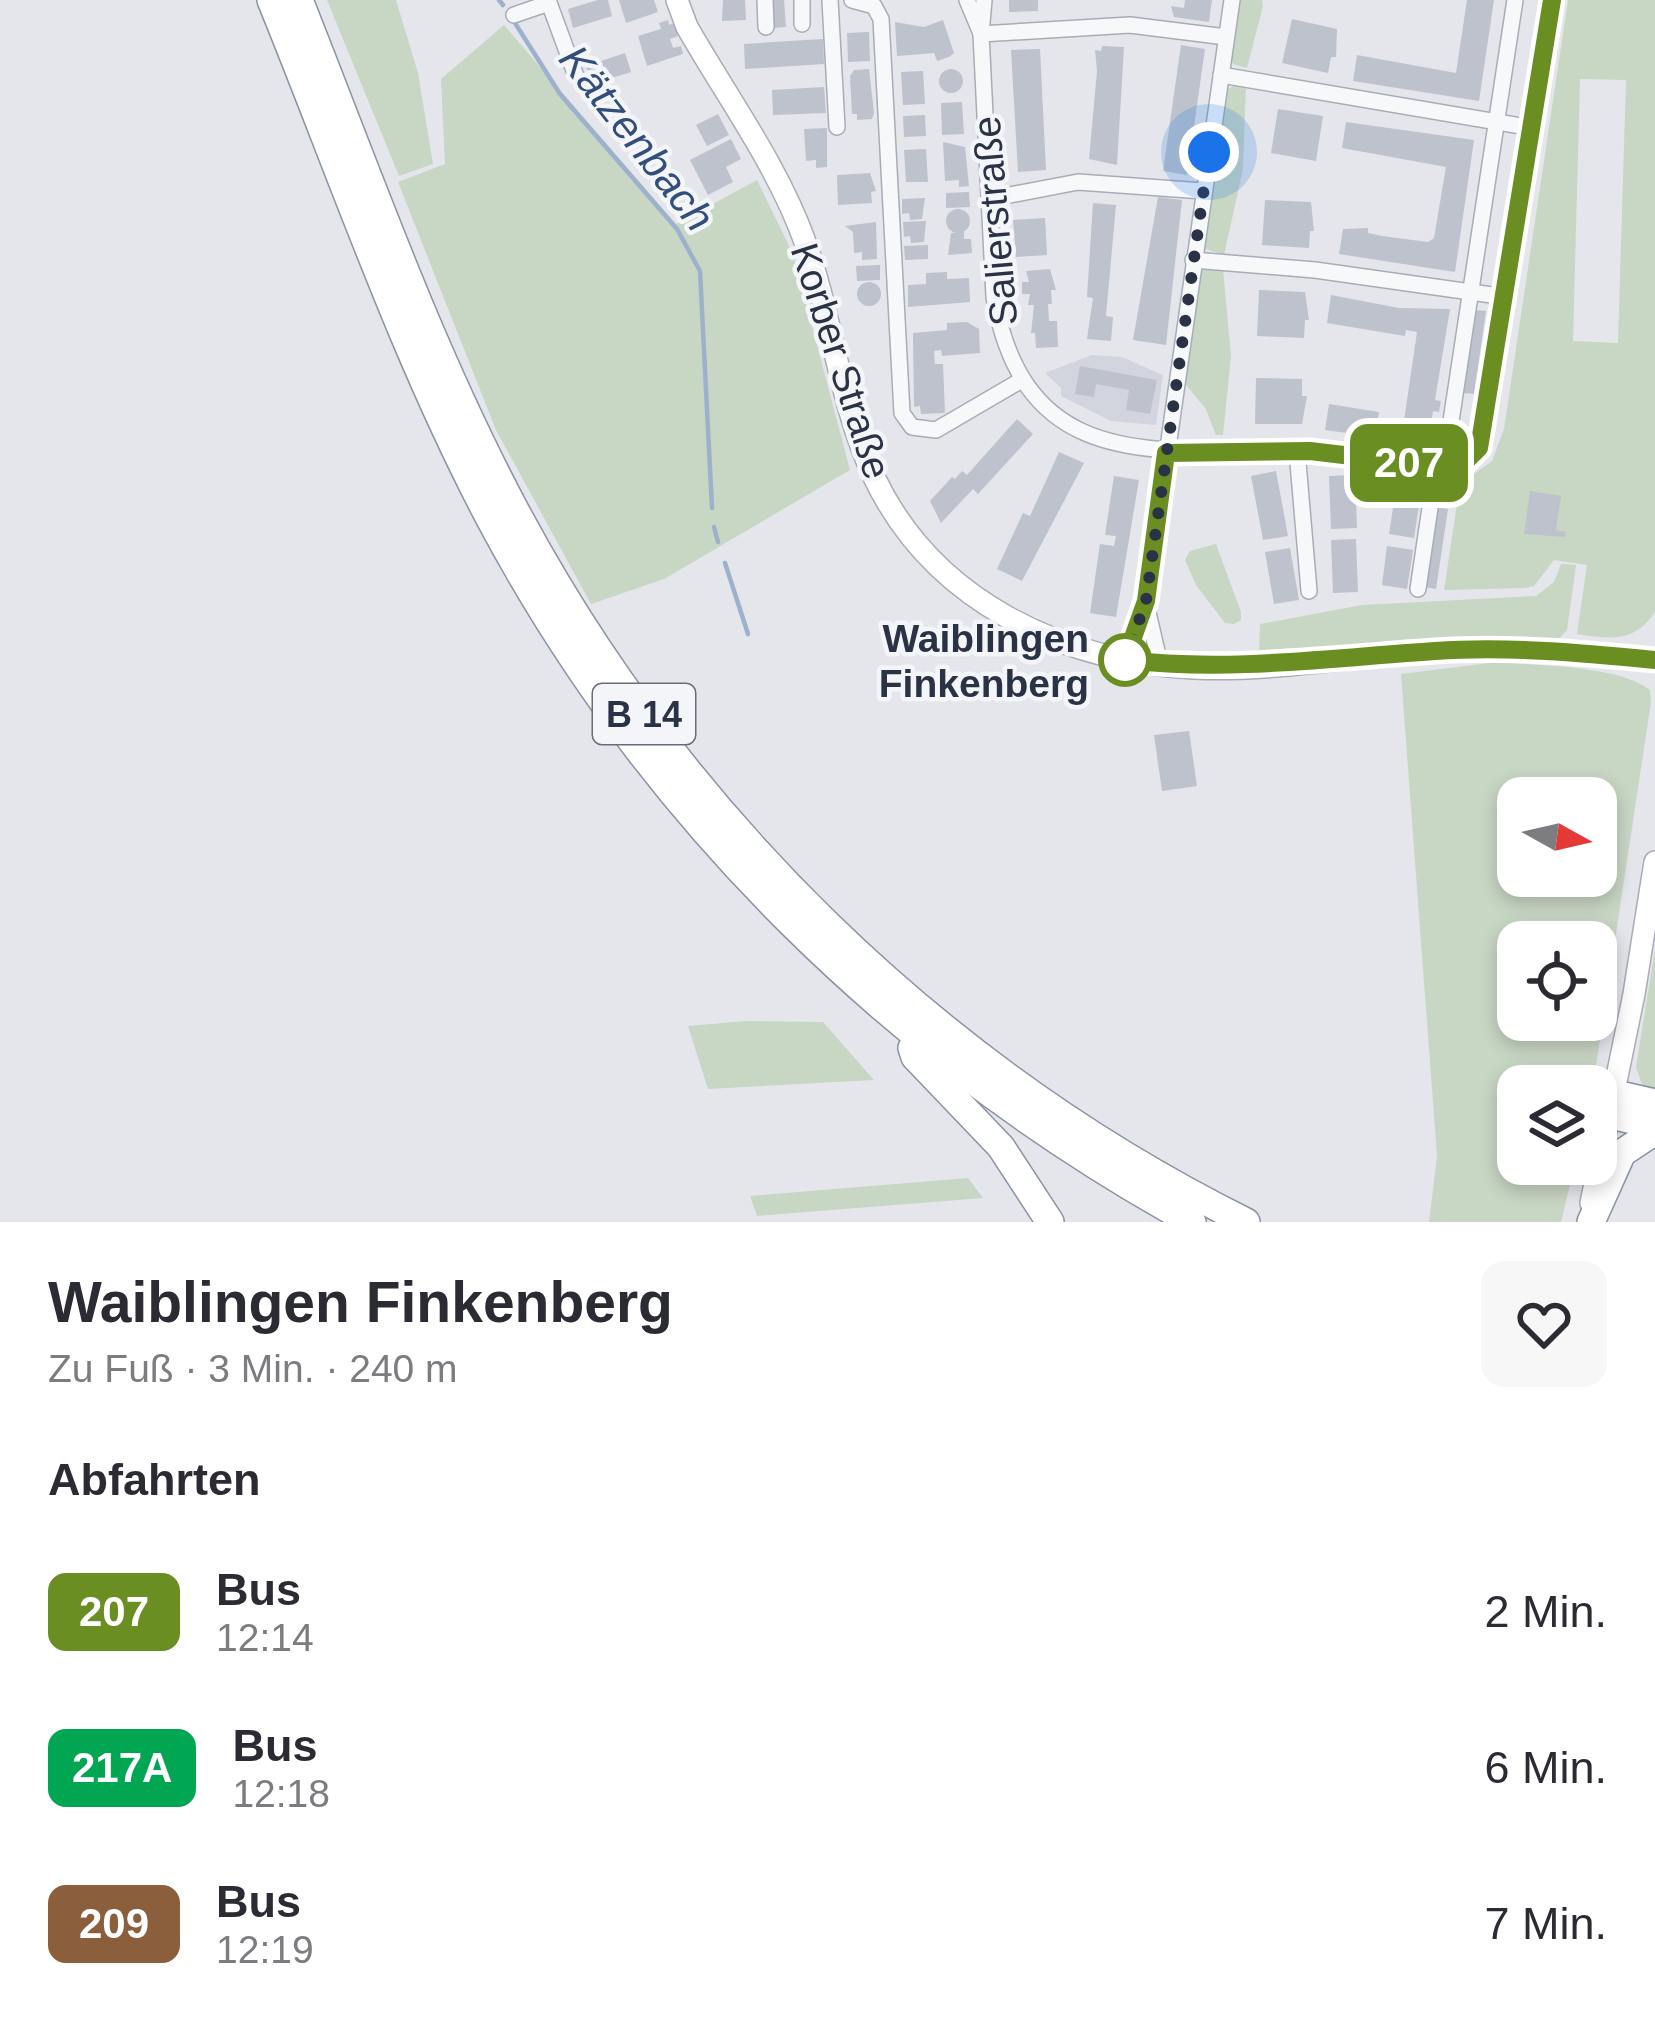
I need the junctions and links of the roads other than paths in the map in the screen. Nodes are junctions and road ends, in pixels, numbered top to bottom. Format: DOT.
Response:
graph roads {
  1 [pos="271,0"];
  2 [pos="298,0"];
  3 [pos="677,0"];
  4 [pos="765,0"];
  5 [pos="802,0"];
  6 [pos="830,0"];
  7 [pos="852,0"];
  8 [pos="967,0"];
  9 [pos="984,0"];
  10 [pos="1232,0"];
  11 [pos="1515,0"];
  12 [pos="1552,0"];
  13 [pos="549,2"];
  14 [pos="514,15"];
  15 [pos="802,24"];
  16 [pos="766,27"];
  17 [pos="981,34"];
  18 [pos="1226,37"];
  19 [pos="1221,75"];
  20 [pos="576,76"];
  21 [pos="1496,123"];
  22 [pos="837,127"];
  23 [pos="1532,128"];
  24 [pos="1203,191"];
  25 [pos="989,199"];
  26 [pos="1193,260"];
  27 [pos="1471,292"];
  28 [pos="1506,297"];
  29 [pos="1020,381"];
  30 [pos="1297,451"];
  31 [pos="1166,453"];
  32 [pos="1440,467"];
  33 [pos="1418,589"];
  34 [pos="1309,591"];
  35 [pos="1146,601"];
  36 [pos="1125,660"];
  37 [pos="1655,660"];
  38 [pos="1160,664"];
  39 [pos="1655,862"];
  40 [pos="907,1031"];
  41 [pos="1617,1081"];
  42 [pos="1655,1103"];
  43 [pos="1617,1104"];
  44 [pos="1617,1106"];
  45 [pos="1655,1128"];
  46 [pos="1597,1185"];
  47 [pos="1050,1222"];
  48 [pos="1192,1222"];
  49 [pos="1246,1222"];
  50 [pos="1589,1222"];
  1 -- 40 [label="highway, B 14"];
  2 -- 49 [label="highway, B 14"];
  3 -- 36 [label="street, Korber Straße"];
  4 -- 16 [label="street"];
  5 -- 15 [label="street"];
  6 -- 22 [label="street"];
  7 -- 29 [label="street"];
  8 -- 17 [label="street, Salierstraße"];
  9 -- 17 [label="street, Salierstraße"];
  10 -- 18 [label="street"];
  11 -- 21 [label="street"];
  12 -- 23 [label="street"];
  13 -- 14 [label="street"];
  13 -- 20 [label="street"];
  17 -- 18 [label="street"];
  17 -- 25 [label="street, Salierstraße"];
  18 -- 19 [label="street"];
  19 -- 21 [label="street"];
  19 -- 24 [label="street"];
  21 -- 23 [label="street"];
  21 -- 27 [label="street"];
  23 -- 28 [label="street"];
  24 -- 25 [label="street"];
  24 -- 26 [label="street"];
  25 -- 29 [label="street, Salierstraße"];
  26 -- 27 [label="street"];
  26 -- 31 [label="street"];
  27 -- 28 [label="street"];
  27 -- 32 [label="street"];
  28 -- 32 [label="street"];
  29 -- 31 [label="street, Salierstraße"];
  30 -- 31 [label="street, Salierstraße"];
  30 -- 32 [label="street, Salierstraße"];
  30 -- 34 [label="street"];
  31 -- 35 [label="street"];
  32 -- 33 [label="street"];
  35 -- 36 [label="street"];
  35 -- 38 [label="street"];
  36 -- 38 [label="street, Korber Straße"];
  37 -- 38 [label="street, Korber Straße"];
  39 -- 41 [label="street"];
  40 -- 47 [label="highway"];
  40 -- 48 [label="highway, B 14"];
  42 -- 43 [label="highway"];
  44 -- 45 [label="highway"];
  45 -- 50 [label="highway"];
  46 -- 50 [label="street"];
}
